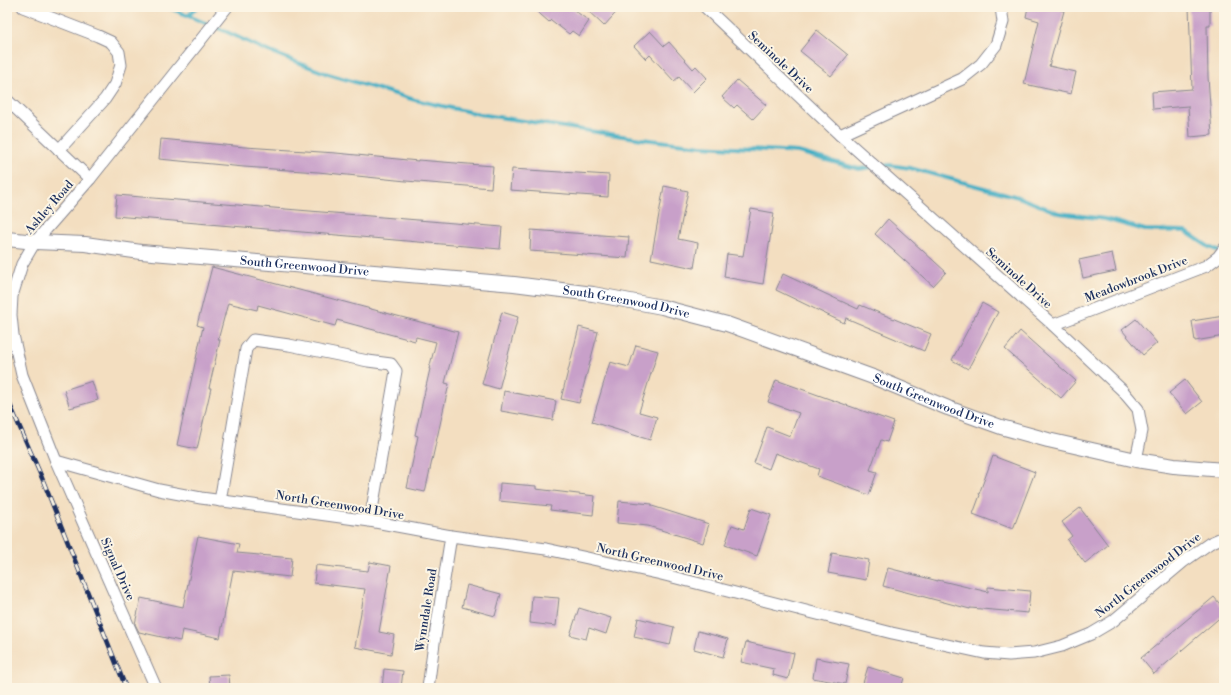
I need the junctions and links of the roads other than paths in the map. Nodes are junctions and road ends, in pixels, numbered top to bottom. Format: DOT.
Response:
graph roads {
  1 [pos="23,7"];
  2 [pos="227,7"];
  3 [pos="705,7"];
  4 [pos="1001,7"];
  5 [pos="7,100"];
  6 [pos="840,135"];
  7 [pos="59,150"];
  8 [pos="90,179"];
  9 [pos="7,239"];
  10 [pos="35,242"];
  11 [pos="1221,253"];
  12 [pos="1053,325"];
  13 [pos="1136,460"];
  14 [pos="56,461"];
  15 [pos="1224,470"];
  16 [pos="220,500"];
  17 [pos="370,521"];
  18 [pos="451,536"];
  19 [pos="1224,537"];
  20 [pos="156,688"];
  21 [pos="428,688"];
  1 -- 7 [label="street"];
  2 -- 8 [label="street, Ashley Road"];
  3 -- 6 [label="street, Seminole Drive"];
  4 -- 6 [label="street"];
  5 -- 7 [label="street"];
  6 -- 12 [label="street, Seminole Drive"];
  7 -- 8 [label="street"];
  8 -- 10 [label="street, Ashley Road"];
  9 -- 10 [label="street, South Greenwood Drive"];
  10 -- 13 [label="street, South Greenwood Drive"];
  10 -- 14 [label="street, Ashley Road"];
  11 -- 12 [label="street, Meadowbrook Drive"];
  12 -- 13 [label="street, Seminole Drive"];
  13 -- 15 [label="street, South Greenwood Drive"];
  14 -- 16 [label="street, North Greenwood Drive"];
  14 -- 20 [label="street, Signal Drive"];
  16 -- 17 [label="street, North Greenwood Drive"];
  16 -- 17 [label="street"];
  17 -- 18 [label="street, North Greenwood Drive"];
  18 -- 19 [label="street, North Greenwood Drive"];
  18 -- 21 [label="street, Wynndale Road"];
}
